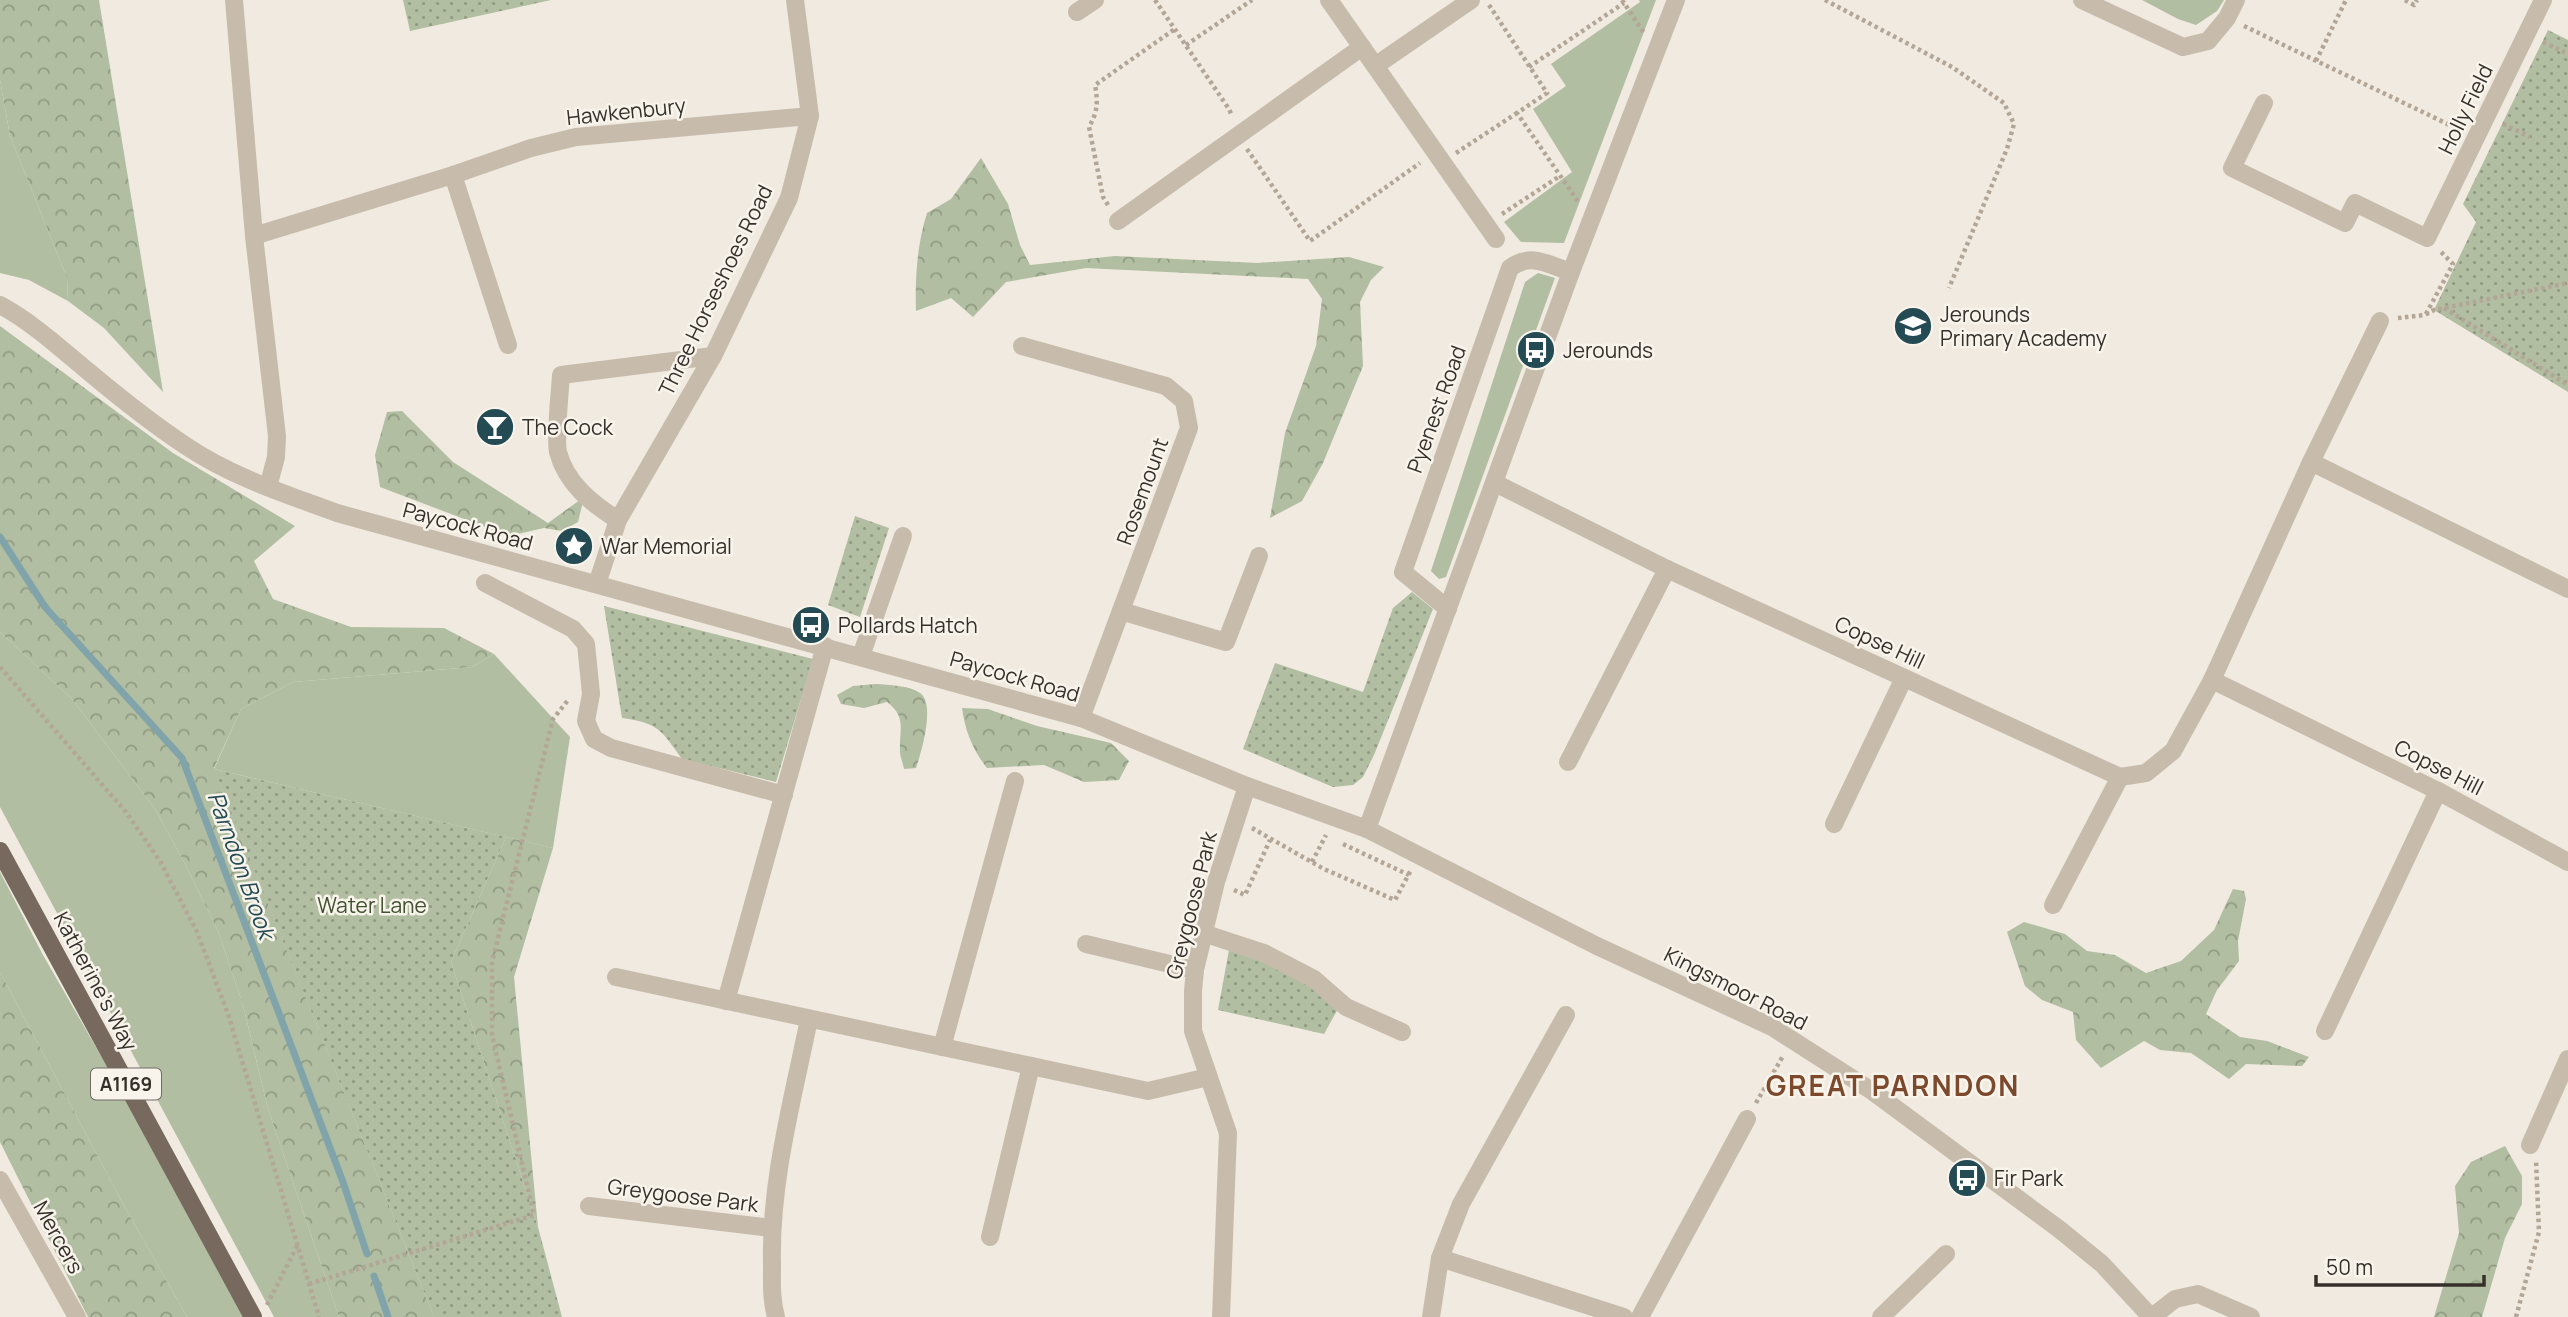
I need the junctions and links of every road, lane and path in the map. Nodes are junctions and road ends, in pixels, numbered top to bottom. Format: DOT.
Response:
graph roads {
  1 [pos="234,0"];
  2 [pos="795,0"];
  3 [pos="1095,0"];
  4 [pos="1155,0"];
  5 [pos="1252,0"];
  6 [pos="1329,0"];
  7 [pos="1471,0"];
  8 [pos="1485,0"];
  9 [pos="1676,0"];
  10 [pos="1825,0"];
  11 [pos="2082,0"];
  12 [pos="2236,0"];
  13 [pos="2346,0"];
  14 [pos="2405,0"];
  15 [pos="2417,0"];
  16 [pos="2543,0"];
  17 [pos="1623,2"];
  18 [pos="1077,12"];
  19 [pos="2227,18"];
  20 [pos="1175,29"];
  21 [pos="2527,34"];
  22 [pos="1186,45"];
  23 [pos="1362,47"];
  24 [pos="1657,51"];
  25 [pos="2568,54"];
  26 [pos="2316,61"];
  27 [pos="1375,66"];
  28 [pos="1529,67"];
  29 [pos="2264,103"];
  30 [pos="1517,113"];
  31 [pos="810,116"];
  32 [pos="2487,116"];
  33 [pos="1238,135"];
  34 [pos="2530,137"];
  35 [pos="2476,138"];
  36 [pos="1439,158"];
  37 [pos="453,175"];
  38 [pos="1560,176"];
  39 [pos="1118,221"];
  40 [pos="1591,221"];
  41 [pos="1486,224"];
  42 [pos="254,236"];
  43 [pos="2427,238"];
  44 [pos="1496,239"];
  45 [pos="1571,272"];
  46 [pos="2568,282"];
  47 [pos="1949,288"];
  48 [pos="0,305"];
  49 [pos="2444,308"];
  50 [pos="2425,315"];
  51 [pos="2380,321"];
  52 [pos="508,345"];
  53 [pos="1022,346"];
  54 [pos="713,356"];
  55 [pos="2568,384"];
  56 [pos="2311,462"];
  57 [pos="1495,483"];
  58 [pos="268,487"];
  59 [pos="618,520"];
  60 [pos="903,536"];
  61 [pos="1259,556"];
  62 [pos="1667,569"];
  63 [pos="485,583"];
  64 [pos="597,584"];
  65 [pos="2568,589"];
  66 [pos="1448,609"];
  67 [pos="1121,611"];
  68 [pos="825,646"];
  69 [pos="861,656"];
  70 [pos="0,667"];
  71 [pos="589,673"];
  72 [pos="1904,678"];
  73 [pos="2212,680"];
  74 [pos="1081,718"];
  75 [pos="1568,762"];
  76 [pos="2120,777"];
  77 [pos="1015,781"];
  78 [pos="1247,786"];
  79 [pos="2438,791"];
  80 [pos="784,795"];
  81 [pos="1834,824"];
  82 [pos="1248,826"];
  83 [pos="1367,829"];
  84 [pos="1315,830"];
  85 [pos="1326,835"];
  86 [pos="1270,841"];
  87 [pos="0,851"];
  88 [pos="1419,855"];
  89 [pos="1312,862"];
  90 [pos="2568,862"];
  91 [pos="1409,875"];
  92 [pos="1245,895"];
  93 [pos="2053,905"];
  94 [pos="1203,933"];
  95 [pos="1086,944"];
  96 [pos="1195,970"];
  97 [pos="616,977"];
  98 [pos="726,1001"];
  99 [pos="1566,1016"];
  100 [pos="809,1019"];
  101 [pos="2325,1031"];
  102 [pos="1402,1032"];
  103 [pos="1792,1040"];
  104 [pos="942,1047"];
  105 [pos="2568,1059"];
  106 [pos="1031,1066"];
  107 [pos="1209,1077"];
  108 [pos="1747,1119"];
  109 [pos="2530,1145"];
  110 [pos="0,1180"];
  111 [pos="589,1206"];
  112 [pos="771,1228"];
  113 [pos="990,1237"];
  114 [pos="298,1243"];
  115 [pos="1946,1254"];
  116 [pos="1440,1258"];
  117 [pos="309,1284"];
  118 [pos="77,1317"];
  119 [pos="253,1317"];
  120 [pos="261,1317"];
  121 [pos="319,1317"];
  122 [pos="776,1317"];
  123 [pos="1221,1317"];
  124 [pos="1431,1317"];
  125 [pos="1624,1317"];
  126 [pos="1640,1317"];
  127 [pos="1881,1317"];
  128 [pos="2151,1317"];
  129 [pos="2250,1317"];
  130 [pos="2516,1317"];
  1 -- 42 [label="street"];
  2 -- 31 [label="street, Three Horseshoes Road"];
  3 -- 18 [label="street"];
  4 -- 20 [label="path"];
  5 -- 22 [label="path"];
  6 -- 23 [label="street"];
  7 -- 27 [label="street"];
  8 -- 28 [label="path"];
  9 -- 24 [label="street"];
  10 -- 47 [label="path"];
  11 -- 19 [label="street"];
  12 -- 19 [label="street"];
  13 -- 26 [label="path"];
  14 -- 15 [label="path"];
  16 -- 21 [label="street, Holly Field"];
  17 -- 24 [label="path"];
  17 -- 28 [label="path"];
  19 -- 26 [label="path"];
  20 -- 22 [label="path"];
  20 -- 39 [label="path"];
  21 -- 25 [label="path"];
  21 -- 32 [label="street, Holly Field"];
  22 -- 33 [label="path"];
  23 -- 27 [label="street"];
  23 -- 33 [label="street"];
  24 -- 40 [label="street"];
  26 -- 35 [label="path"];
  27 -- 36 [label="street"];
  28 -- 30 [label="path"];
  29 -- 43 [label="street"];
  30 -- 36 [label="path"];
  30 -- 38 [label="path"];
  31 -- 37 [label="street, Hawkenbury"];
  31 -- 54 [label="street, Three Horseshoes Road"];
  32 -- 34 [label="path"];
  32 -- 35 [label="street, Holly Field"];
  33 -- 36 [label="path"];
  33 -- 39 [label="street"];
  35 -- 43 [label="street, Holly Field"];
  36 -- 41 [label="street"];
  37 -- 42 [label="street, Hawkenbury"];
  37 -- 52 [label="street"];
  38 -- 40 [label="path"];
  38 -- 41 [label="path"];
  40 -- 45 [label="street"];
  41 -- 44 [label="street"];
  42 -- 58 [label="street"];
  43 -- 50 [label="path"];
  45 -- 57 [label="street"];
  45 -- 66 [label="street, Pyenest Road"];
  46 -- 49 [label="path"];
  48 -- 58 [label="street, Paycock Road"];
  49 -- 50 [label="path"];
  49 -- 55 [label="path"];
  50 -- 51 [label="path"];
  51 -- 56 [label="street"];
  53 -- 67 [label="street, Rosemount"];
  54 -- 59 [label="street, Three Horseshoes Road"];
  54 -- 59 [label="street"];
  56 -- 65 [label="street"];
  56 -- 73 [label="street"];
  57 -- 62 [label="street, Copse Hill"];
  57 -- 66 [label="street"];
  58 -- 64 [label="street, Paycock Road"];
  59 -- 64 [label="street, Three Horseshoes Road"];
  60 -- 69 [label="street"];
  61 -- 67 [label="street"];
  62 -- 72 [label="street, Copse Hill"];
  62 -- 75 [label="street"];
  63 -- 71 [label="street"];
  64 -- 68 [label="street, Paycock Road"];
  66 -- 83 [label="street"];
  67 -- 74 [label="street, Rosemount"];
  68 -- 69 [label="street, Paycock Road"];
  68 -- 80 [label="street"];
  69 -- 74 [label="street, Paycock Road"];
  70 -- 114 [label="path"];
  71 -- 80 [label="street"];
  71 -- 117 [label="path"];
  72 -- 76 [label="street, Copse Hill"];
  72 -- 81 [label="street"];
  73 -- 76 [label="street"];
  73 -- 79 [label="street, Copse Hill"];
  74 -- 78 [label="street, Paycock Road"];
  76 -- 93 [label="street"];
  77 -- 104 [label="street"];
  78 -- 83 [label="street, Paycock Road"];
  78 -- 94 [label="street, Greygoose Park"];
  79 -- 90 [label="street, Copse Hill"];
  79 -- 101 [label="street"];
  80 -- 98 [label="street"];
  82 -- 86 [label="path"];
  83 -- 88 [label="street, Kingsmoor Road"];
  84 -- 85 [label="path"];
  85 -- 89 [label="path"];
  85 -- 91 [label="path"];
  86 -- 89 [label="path"];
  86 -- 92 [label="path"];
  87 -- 119 [label="main road, Katherine's Way / A1169"];
  88 -- 91 [label="path"];
  88 -- 103 [label="street, Kingsmoor Road"];
  89 -- 91 [label="path"];
  94 -- 96 [label="street, Greygoose Park"];
  94 -- 102 [label="street"];
  95 -- 96 [label="street"];
  96 -- 107 [label="street, Greygoose Park"];
  97 -- 98 [label="street"];
  98 -- 100 [label="street"];
  99 -- 116 [label="street"];
  100 -- 104 [label="street"];
  100 -- 112 [label="street, Greygoose Park"];
  103 -- 108 [label="path"];
  103 -- 128 [label="street, Kingsmoor Road"];
  104 -- 106 [label="street"];
  105 -- 109 [label="street"];
  106 -- 107 [label="street"];
  106 -- 113 [label="street"];
  107 -- 123 [label="street, Greygoose Park"];
  108 -- 126 [label="street"];
  109 -- 130 [label="path"];
  110 -- 118 [label="street, Mercers"];
  111 -- 112 [label="street, Greygoose Park"];
  112 -- 122 [label="street, Greygoose Park"];
  114 -- 117 [label="path"];
  114 -- 120 [label="path"];
  115 -- 127 [label="street"];
  116 -- 124 [label="street"];
  116 -- 125 [label="street"];
  117 -- 121 [label="path"];
  128 -- 129 [label="street, Kingsmoor Road"];
}
